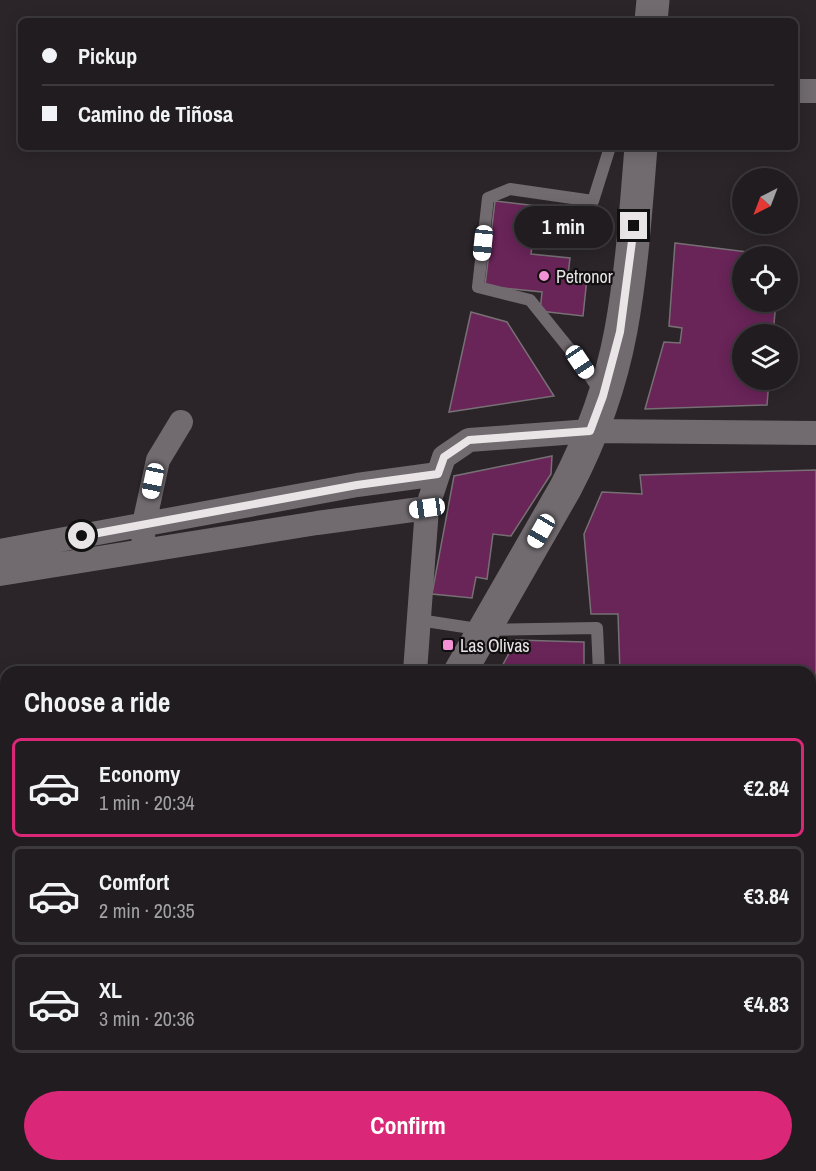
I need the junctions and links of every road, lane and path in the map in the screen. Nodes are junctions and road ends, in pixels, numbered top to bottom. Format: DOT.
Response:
graph roads {
  1 [pos="653,0"];
  2 [pos="651,18"];
  3 [pos="816,91"];
  4 [pos="798,92"];
  5 [pos="609,150"];
  6 [pos="641,150"];
  7 [pos="603,396"];
  8 [pos="181,422"];
  9 [pos="590,431"];
  10 [pos="816,433"];
  11 [pos="438,474"];
  12 [pos="427,508"];
  13 [pos="144,524"];
  14 [pos="0,551"];
  15 [pos="141,551"];
  16 [pos="0,574"];
  17 [pos="419,620"];
  18 [pos="484,630"];
  19 [pos="415,666"];
  20 [pos="463,666"];
  21 [pos="599,666"];
  1 -- 2 [label="main road"];
  3 -- 4 [label="street"];
  5 -- 7 [label="lane"];
  6 -- 7 [label="main road"];
  7 -- 9 [label="main road"];
  8 -- 13 [label="street"];
  9 -- 10 [label="street"];
  9 -- 11 [label="street"];
  9 -- 18 [label="main road"];
  11 -- 12 [label="street"];
  11 -- 13 [label="street"];
  12 -- 15 [label="street"];
  12 -- 17 [label="street"];
  13 -- 14 [label="street"];
  13 -- 15 [label="street"];
  15 -- 16 [label="street"];
  17 -- 18 [label="lane"];
  17 -- 19 [label="street"];
  18 -- 20 [label="main road"];
  18 -- 21 [label="lane"];
}
